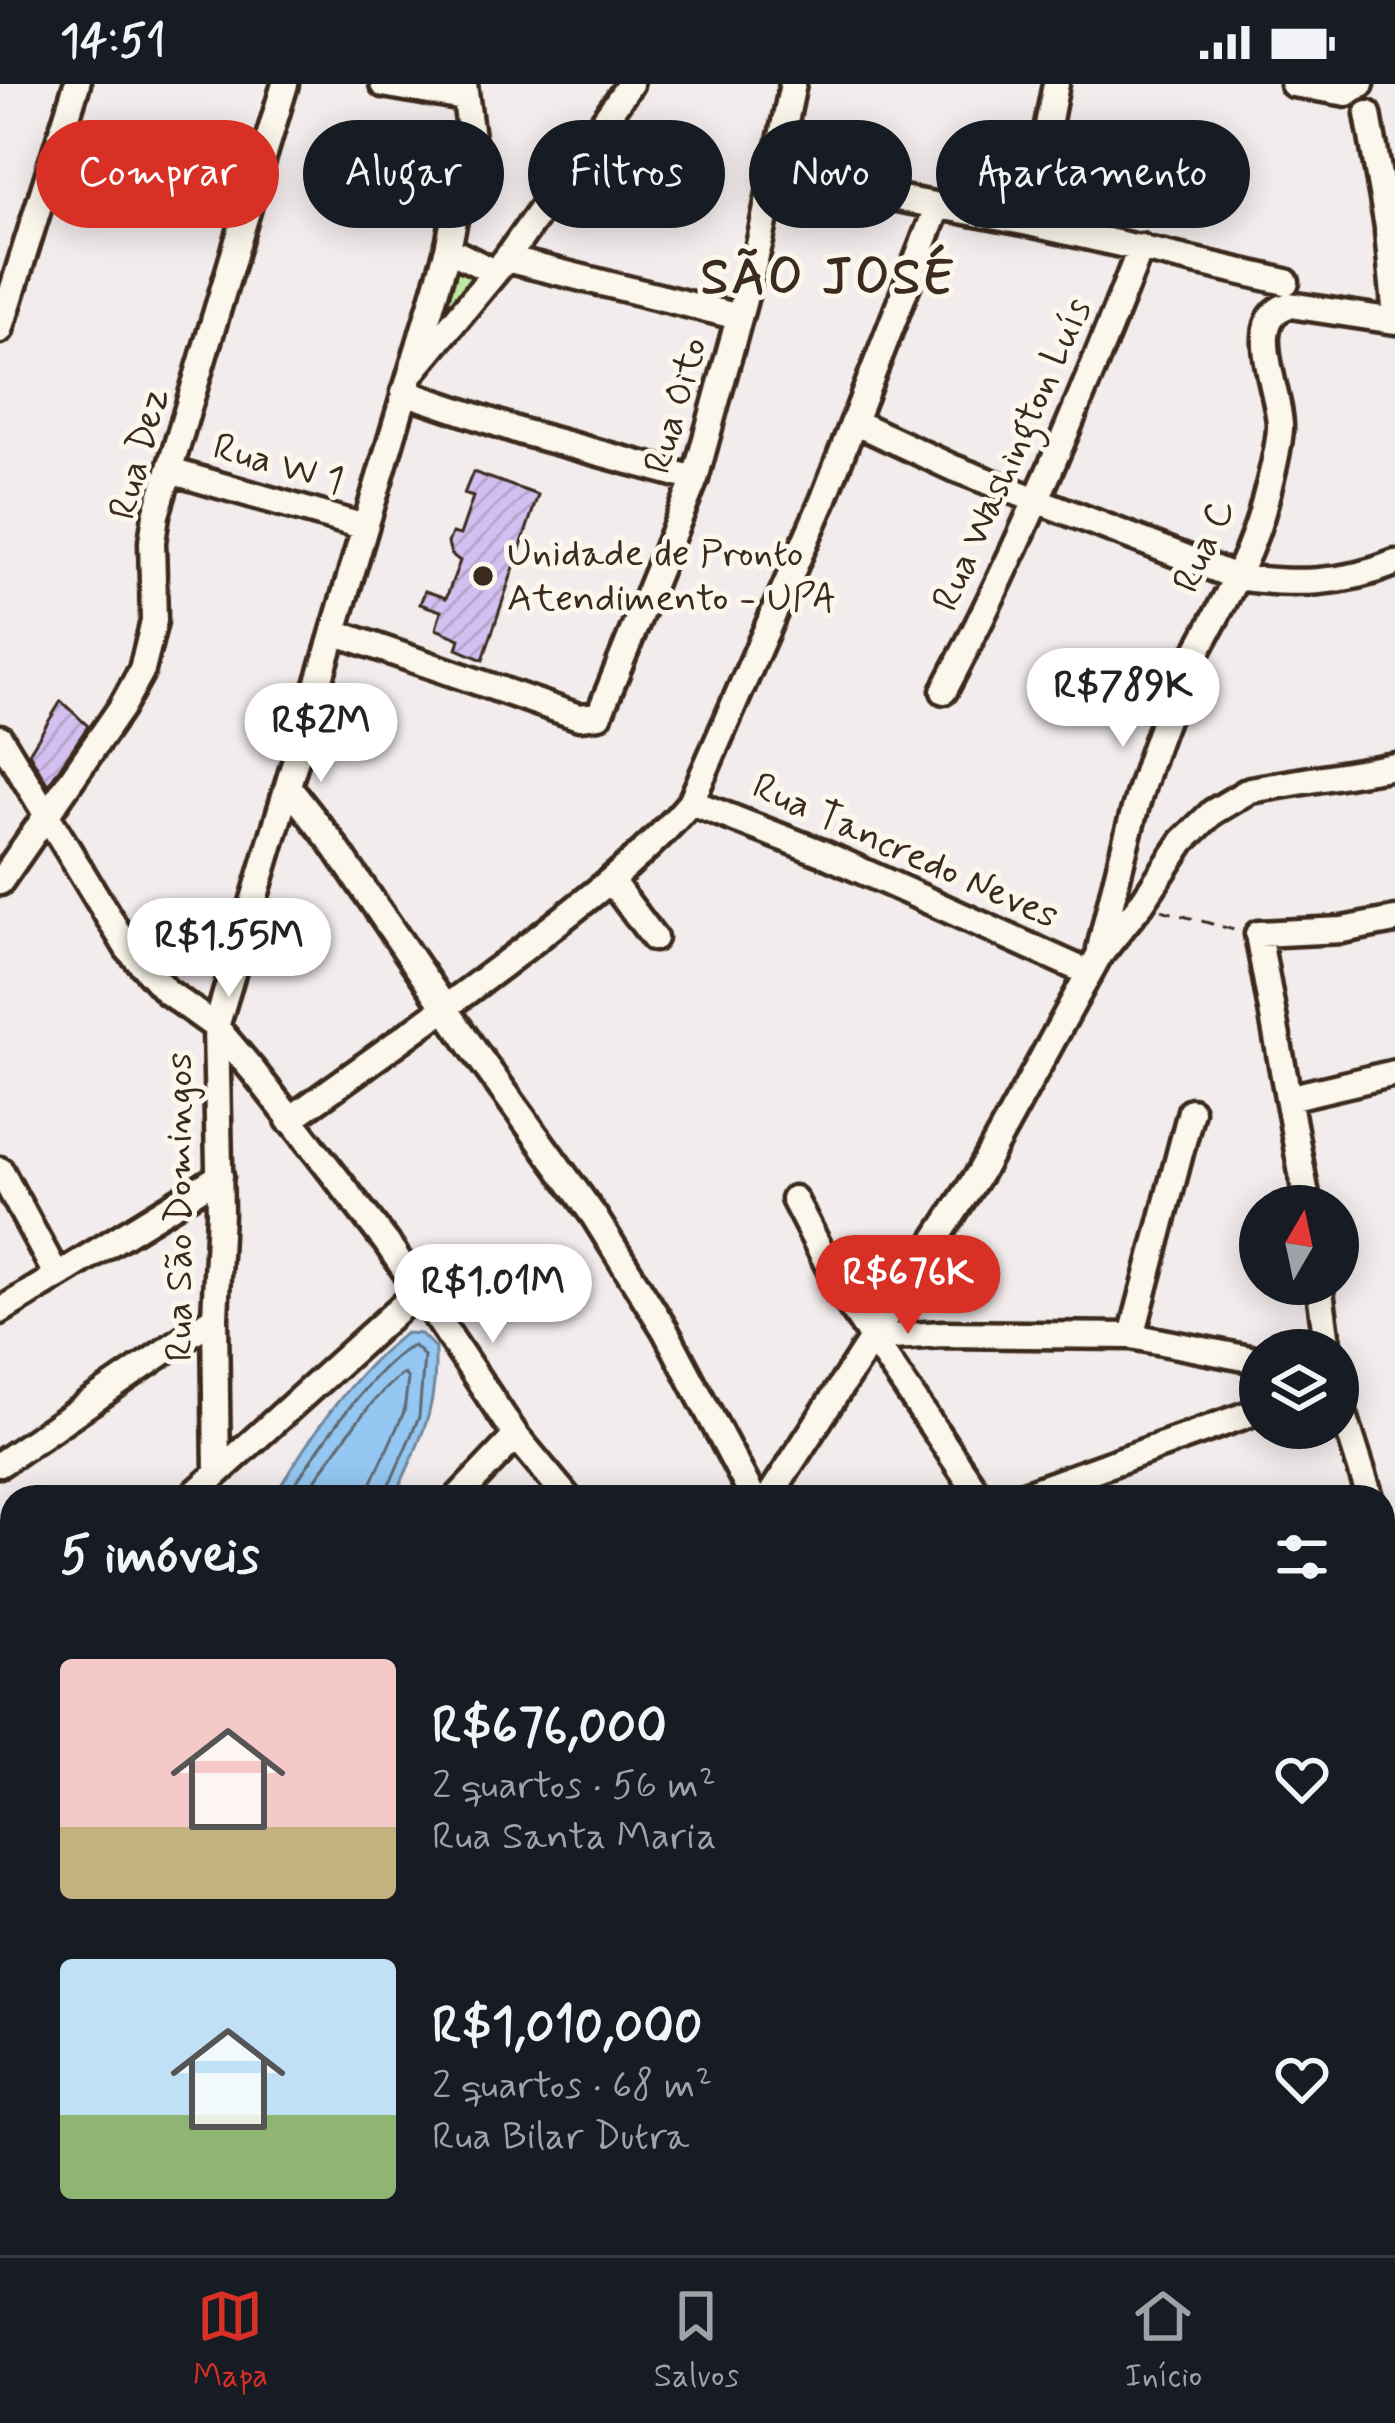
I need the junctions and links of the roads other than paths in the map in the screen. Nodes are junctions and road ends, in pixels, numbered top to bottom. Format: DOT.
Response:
graph roads {
  1 [pos="77,84"];
  2 [pos="285,84"];
  3 [pos="382,84"];
  4 [pos="630,84"];
  5 [pos="793,84"];
  6 [pos="1056,84"];
  7 [pos="1293,84"];
  8 [pos="1354,88"];
  9 [pos="464,91"];
  10 [pos="1368,114"];
  11 [pos="786,120"];
  12 [pos="1049,120"];
  13 [pos="936,213"];
  14 [pos="1392,222"];
  15 [pos="761,228"];
  16 [pos="1053,228"];
  17 [pos="1142,247"];
  18 [pos="448,249"];
  19 [pos="500,266"];
  20 [pos="7,294"];
  21 [pos="1288,294"];
  22 [pos="1395,307"];
  23 [pos="739,316"];
  24 [pos="1395,321"];
  25 [pos="0,330"];
  26 [pos="408,382"];
  27 [pos="854,422"];
  28 [pos="170,472"];
  29 [pos="695,479"];
  30 [pos="1038,501"];
  31 [pos="365,527"];
  32 [pos="1395,563"];
  33 [pos="1236,578"];
  34 [pos="334,632"];
  35 [pos="944,691"];
  36 [pos="0,739"];
  37 [pos="1395,766"];
  38 [pos="289,788"];
  39 [pos="691,802"];
  40 [pos="46,816"];
  41 [pos="611,881"];
  42 [pos="0,882"];
  43 [pos="1395,920"];
  44 [pos="654,938"];
  45 [pos="1093,965"];
  46 [pos="446,1009"];
  47 [pos="216,1028"];
  48 [pos="1395,1073"];
  49 [pos="1288,1098"];
  50 [pos="1190,1111"];
  51 [pos="290,1120"];
  52 [pos="0,1170"];
  53 [pos="220,1176"];
  54 [pos="1304,1185"];
  55 [pos="794,1199"];
  56 [pos="57,1276"];
  57 [pos="421,1289"];
  58 [pos="0,1311"];
  59 [pos="215,1317"];
  60 [pos="1132,1336"];
  61 [pos="873,1338"];
  62 [pos="1239,1357"];
  63 [pos="1239,1418"];
  64 [pos="515,1436"];
  65 [pos="1355,1449"];
  66 [pos="0,1464"];
  67 [pos="217,1473"];
  68 [pos="204,1485"];
  69 [pos="469,1485"];
  70 [pos="557,1485"];
  71 [pos="747,1485"];
  72 [pos="777,1485"];
  73 [pos="972,1485"];
  74 [pos="1051,1485"];
  75 [pos="1366,1485"];
  1 -- 20 [label="street"];
  2 -- 28 [label="street, Rua Dez"];
  3 -- 9 [label="street"];
  4 -- 19 [label="street, Rua São Domingos"];
  5 -- 11 [label="street, Rua Oito"];
  6 -- 12 [label="street"];
  7 -- 8 [label="street"];
  9 -- 18 [label="street"];
  10 -- 14 [label="street"];
  13 -- 27 [label="street"];
  14 -- 22 [label="street"];
  15 -- 23 [label="street, Rua Oito"];
  16 -- 17 [label="street"];
  17 -- 21 [label="street"];
  17 -- 30 [label="street, Rua Washington Luís"];
  18 -- 19 [label="street"];
  18 -- 26 [label="street"];
  19 -- 23 [label="street"];
  19 -- 26 [label="street, Rua São Domingos"];
  20 -- 25 [label="street"];
  21 -- 24 [label="street"];
  21 -- 33 [label="street, Rua C"];
  23 -- 29 [label="street, Rua Oito"];
  26 -- 29 [label="street"];
  26 -- 31 [label="street, Rua São Domingos"];
  27 -- 30 [label="street"];
  27 -- 39 [label="street"];
  28 -- 31 [label="street, Rua W 1"];
  28 -- 40 [label="street, Rua Dez"];
  29 -- 34 [label="street, Rua Oito"];
  30 -- 33 [label="street"];
  30 -- 35 [label="street, Rua Washington Luís"];
  31 -- 34 [label="street, Rua São Domingos"];
  32 -- 33 [label="street"];
  33 -- 45 [label="street, Rua C"];
  34 -- 38 [label="street, Rua São Domingos"];
  36 -- 40 [label="street"];
  37 -- 45 [label="street, Rua C"];
  38 -- 46 [label="street"];
  38 -- 47 [label="street, Rua São Domingos"];
  39 -- 41 [label="street"];
  39 -- 45 [label="street, Rua Tancredo Neves"];
  40 -- 42 [label="street, Rua Dez"];
  40 -- 47 [label="street"];
  41 -- 44 [label="street"];
  41 -- 46 [label="street"];
  43 -- 49 [label="street"];
  45 -- 61 [label="street, Rua C"];
  46 -- 51 [label="street"];
  46 -- 71 [label="street"];
  47 -- 51 [label="street"];
  47 -- 53 [label="street, Rua São Domingos"];
  48 -- 49 [label="street"];
  49 -- 54 [label="street"];
  50 -- 60 [label="street"];
  51 -- 57 [label="street"];
  52 -- 56 [label="street"];
  53 -- 56 [label="street"];
  53 -- 59 [label="street, Rua São Domingos"];
  55 -- 61 [label="street"];
  56 -- 58 [label="street"];
  57 -- 64 [label="street"];
  57 -- 67 [label="street"];
  59 -- 66 [label="street"];
  59 -- 67 [label="street, Rua São Domingos"];
  60 -- 61 [label="street"];
  60 -- 62 [label="street"];
  61 -- 72 [label="street, Rua C"];
  61 -- 73 [label="street"];
  63 -- 74 [label="street"];
  64 -- 69 [label="street"];
  64 -- 70 [label="street"];
  65 -- 75 [label="street"];
  67 -- 68 [label="street"];
}
